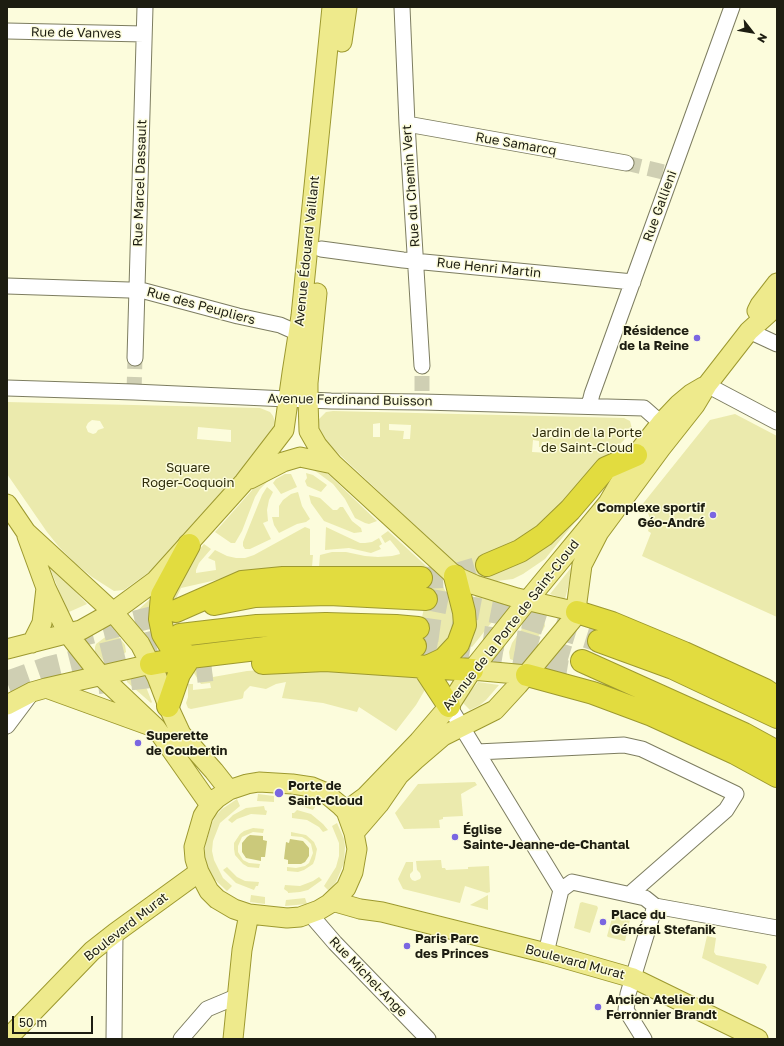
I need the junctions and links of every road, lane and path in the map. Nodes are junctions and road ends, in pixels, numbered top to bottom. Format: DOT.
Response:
graph roads {
  1 [pos="145,7"];
  2 [pos="332,7"];
  3 [pos="347,7"];
  4 [pos="402,7"];
  5 [pos="732,7"];
  6 [pos="7,31"];
  7 [pos="144,34"];
  8 [pos="407,124"];
  9 [pos="626,163"];
  10 [pos="321,249"];
  11 [pos="416,260"];
  12 [pos="633,282"];
  13 [pos="777,283"];
  14 [pos="7,286"];
  15 [pos="137,289"];
  16 [pos="777,302"];
  17 [pos="749,331"];
  18 [pos="298,333"];
  19 [pos="777,344"];
  20 [pos="135,358"];
  21 [pos="422,366"];
  22 [pos="707,385"];
  23 [pos="7,388"];
  24 [pos="288,400"];
  25 [pos="308,400"];
  26 [pos="589,406"];
  27 [pos="777,422"];
  28 [pos="661,423"];
  29 [pos="661,448"];
  30 [pos="636,455"];
  31 [pos="333,464"];
  32 [pos="244,482"];
  33 [pos="7,504"];
  34 [pos="26,532"];
  35 [pos="189,545"];
  36 [pos="487,565"];
  37 [pos="455,576"];
  38 [pos="421,578"];
  39 [pos="46,588"];
  40 [pos="426,599"];
  41 [pos="528,600"];
  42 [pos="113,612"];
  43 [pos="577,612"];
  44 [pos="68,634"];
  45 [pos="180,635"];
  46 [pos="599,641"];
  47 [pos="32,643"];
  48 [pos="7,649"];
  49 [pos="190,657"];
  50 [pos="151,664"];
  51 [pos="577,667"];
  52 [pos="424,668"];
  53 [pos="212,670"];
  54 [pos="472,670"];
  55 [pos="527,675"];
  56 [pos="101,676"];
  57 [pos="39,690"];
  58 [pos="777,698"];
  59 [pos="7,705"];
  60 [pos="168,706"];
  61 [pos="449,706"];
  62 [pos="777,717"];
  63 [pos="7,726"];
  64 [pos="156,728"];
  65 [pos="462,728"];
  66 [pos="477,752"];
  67 [pos="777,752"];
  68 [pos="777,776"];
  69 [pos="229,790"];
  70 [pos="210,805"];
  71 [pos="346,812"];
  72 [pos="354,833"];
  73 [pos="199,872"];
  74 [pos="346,888"];
  75 [pos="560,890"];
  76 [pos="630,894"];
  77 [pos="332,901"];
  78 [pos="655,906"];
  79 [pos="382,912"];
  80 [pos="249,914"];
  81 [pos="310,914"];
  82 [pos="777,928"];
  83 [pos="115,933"];
  84 [pos="546,953"];
  85 [pos="634,978"];
  86 [pos="238,996"];
  87 [pos="7,1039"];
  88 [pos="114,1039"];
  89 [pos="181,1039"];
  90 [pos="233,1039"];
  91 [pos="428,1039"];
  92 [pos="644,1039"];
  93 [pos="758,1039"];
  1 -- 7 [label="street, Rue Marcel Dassault"];
  2 -- 18 [label="main road, Avenue Édouard Vaillant"];
  3 -- 10 [label="main road, Avenue Édouard Vaillant"];
  4 -- 8 [label="street, Rue du Chemin Vert"];
  5 -- 12 [label="street, Rue Gallieni"];
  6 -- 7 [label="street, Rue de Vanves"];
  7 -- 15 [label="street, Rue Marcel Dassault"];
  8 -- 9 [label="street, Rue Samarcq"];
  8 -- 11 [label="street, Rue du Chemin Vert"];
  10 -- 11 [label="street, Rue Henri Martin"];
  10 -- 25 [label="main road, Avenue Édouard Vaillant"];
  11 -- 12 [label="street, Rue Henri Martin"];
  11 -- 21 [label="street, Rue du Chemin Vert"];
  12 -- 26 [label="street, Rue Gallieni"];
  13 -- 17 [label="main road"];
  14 -- 15 [label="street, Rue des Peupliers"];
  15 -- 18 [label="street, Rue des Peupliers"];
  15 -- 20 [label="street, Rue Marcel Dassault"];
  16 -- 17 [label="main road"];
  17 -- 19 [label="street"];
  17 -- 22 [label="main road"];
  18 -- 24 [label="main road, Avenue Édouard Vaillant"];
  22 -- 27 [label="street"];
  22 -- 28 [label="main road, Avenue de la Porte de Saint-Cloud"];
  22 -- 29 [label="main road, Avenue de la Porte de Saint-Cloud"];
  23 -- 24 [label="street, Avenue Ferdinand Buisson"];
  24 -- 25 [label="street, Avenue Ferdinand Buisson"];
  24 -- 32 [label="main road, Avenue Édouard Vaillant"];
  25 -- 26 [label="street, Avenue Ferdinand Buisson"];
  25 -- 31 [label="main road, Avenue Édouard Vaillant"];
  26 -- 28 [label="street, Avenue Ferdinand Buisson"];
  28 -- 29 [label="street"];
  28 -- 30 [label="main road, Avenue de la Porte de Saint-Cloud"];
  29 -- 43 [label="main road, Avenue de la Porte de Saint-Cloud"];
  30 -- 36 [label="highway"];
  30 -- 41 [label="main road, Avenue de la Porte de Saint-Cloud"];
  31 -- 32 [label="main road, Avenue Édouard Vaillant"];
  31 -- 37 [label="main road, Avenue Édouard Vaillant"];
  32 -- 35 [label="main road, Avenue Édouard Vaillant"];
  33 -- 34 [label="main road"];
  34 -- 39 [label="main road"];
  34 -- 42 [label="main road"];
  35 -- 42 [label="main road, Avenue Édouard Vaillant"];
  35 -- 49 [label="highway"];
  37 -- 41 [label="main road, Avenue Édouard Vaillant"];
  37 -- 52 [label="highway"];
  38 -- 40 [label="highway"];
  39 -- 44 [label="main road"];
  39 -- 47 [label="main road"];
  41 -- 43 [label="main road, Avenue Édouard Vaillant"];
  41 -- 54 [label="main road, Avenue de la Porte de Saint-Cloud"];
  42 -- 44 [label="main road, Avenue Édouard Vaillant"];
  42 -- 50 [label="main road"];
  43 -- 55 [label="main road, Avenue de la Porte de Saint-Cloud"];
  43 -- 58 [label="highway"];
  44 -- 47 [label="main road, Avenue Édouard Vaillant"];
  44 -- 56 [label="main road"];
  45 -- 49 [label="highway"];
  46 -- 62 [label="highway"];
  47 -- 48 [label="main road, Avenue Édouard Vaillant"];
  49 -- 50 [label="highway"];
  49 -- 60 [label="highway"];
  50 -- 56 [label="main road"];
  50 -- 60 [label="main road"];
  51 -- 67 [label="highway"];
  52 -- 53 [label="highway"];
  52 -- 54 [label="highway"];
  52 -- 61 [label="highway"];
  54 -- 55 [label="main road"];
  54 -- 61 [label="main road, Avenue de la Porte de Saint-Cloud"];
  55 -- 65 [label="main road, Avenue de la Porte de Saint-Cloud"];
  55 -- 68 [label="highway"];
  56 -- 57 [label="main road"];
  56 -- 64 [label="main road"];
  57 -- 59 [label="main road"];
  57 -- 63 [label="street"];
  57 -- 64 [label="main road"];
  60 -- 69 [label="main road"];
  61 -- 65 [label="street"];
  61 -- 71 [label="main road, Avenue de la Porte de Saint-Cloud"];
  64 -- 70 [label="main road"];
  65 -- 66 [label="street"];
  65 -- 72 [label="main road, Avenue de la Porte de Saint-Cloud"];
  66 -- 75 [label="street"];
  66 -- 76 [label="street"];
  69 -- 70 [label="main road"];
  69 -- 71 [label="main road"];
  70 -- 73 [label="main road"];
  71 -- 72 [label="main road"];
  72 -- 74 [label="main road"];
  73 -- 80 [label="main road"];
  73 -- 83 [label="main road, Boulevard Murat"];
  74 -- 77 [label="main road"];
  74 -- 79 [label="main road, Boulevard Murat"];
  75 -- 76 [label="street"];
  75 -- 84 [label="street"];
  76 -- 78 [label="street"];
  77 -- 79 [label="main road, Boulevard Murat"];
  77 -- 81 [label="main road"];
  78 -- 82 [label="street"];
  78 -- 85 [label="street"];
  79 -- 84 [label="main road, Boulevard Murat"];
  80 -- 81 [label="main road"];
  80 -- 86 [label="main road"];
  81 -- 91 [label="street, Rue Michel-Ange"];
  83 -- 87 [label="main road, Boulevard Murat"];
  83 -- 88 [label="street"];
  84 -- 85 [label="main road, Boulevard Murat"];
  85 -- 92 [label="street"];
  85 -- 93 [label="main road, Boulevard Murat"];
  86 -- 89 [label="street"];
  86 -- 90 [label="main road"];
}
